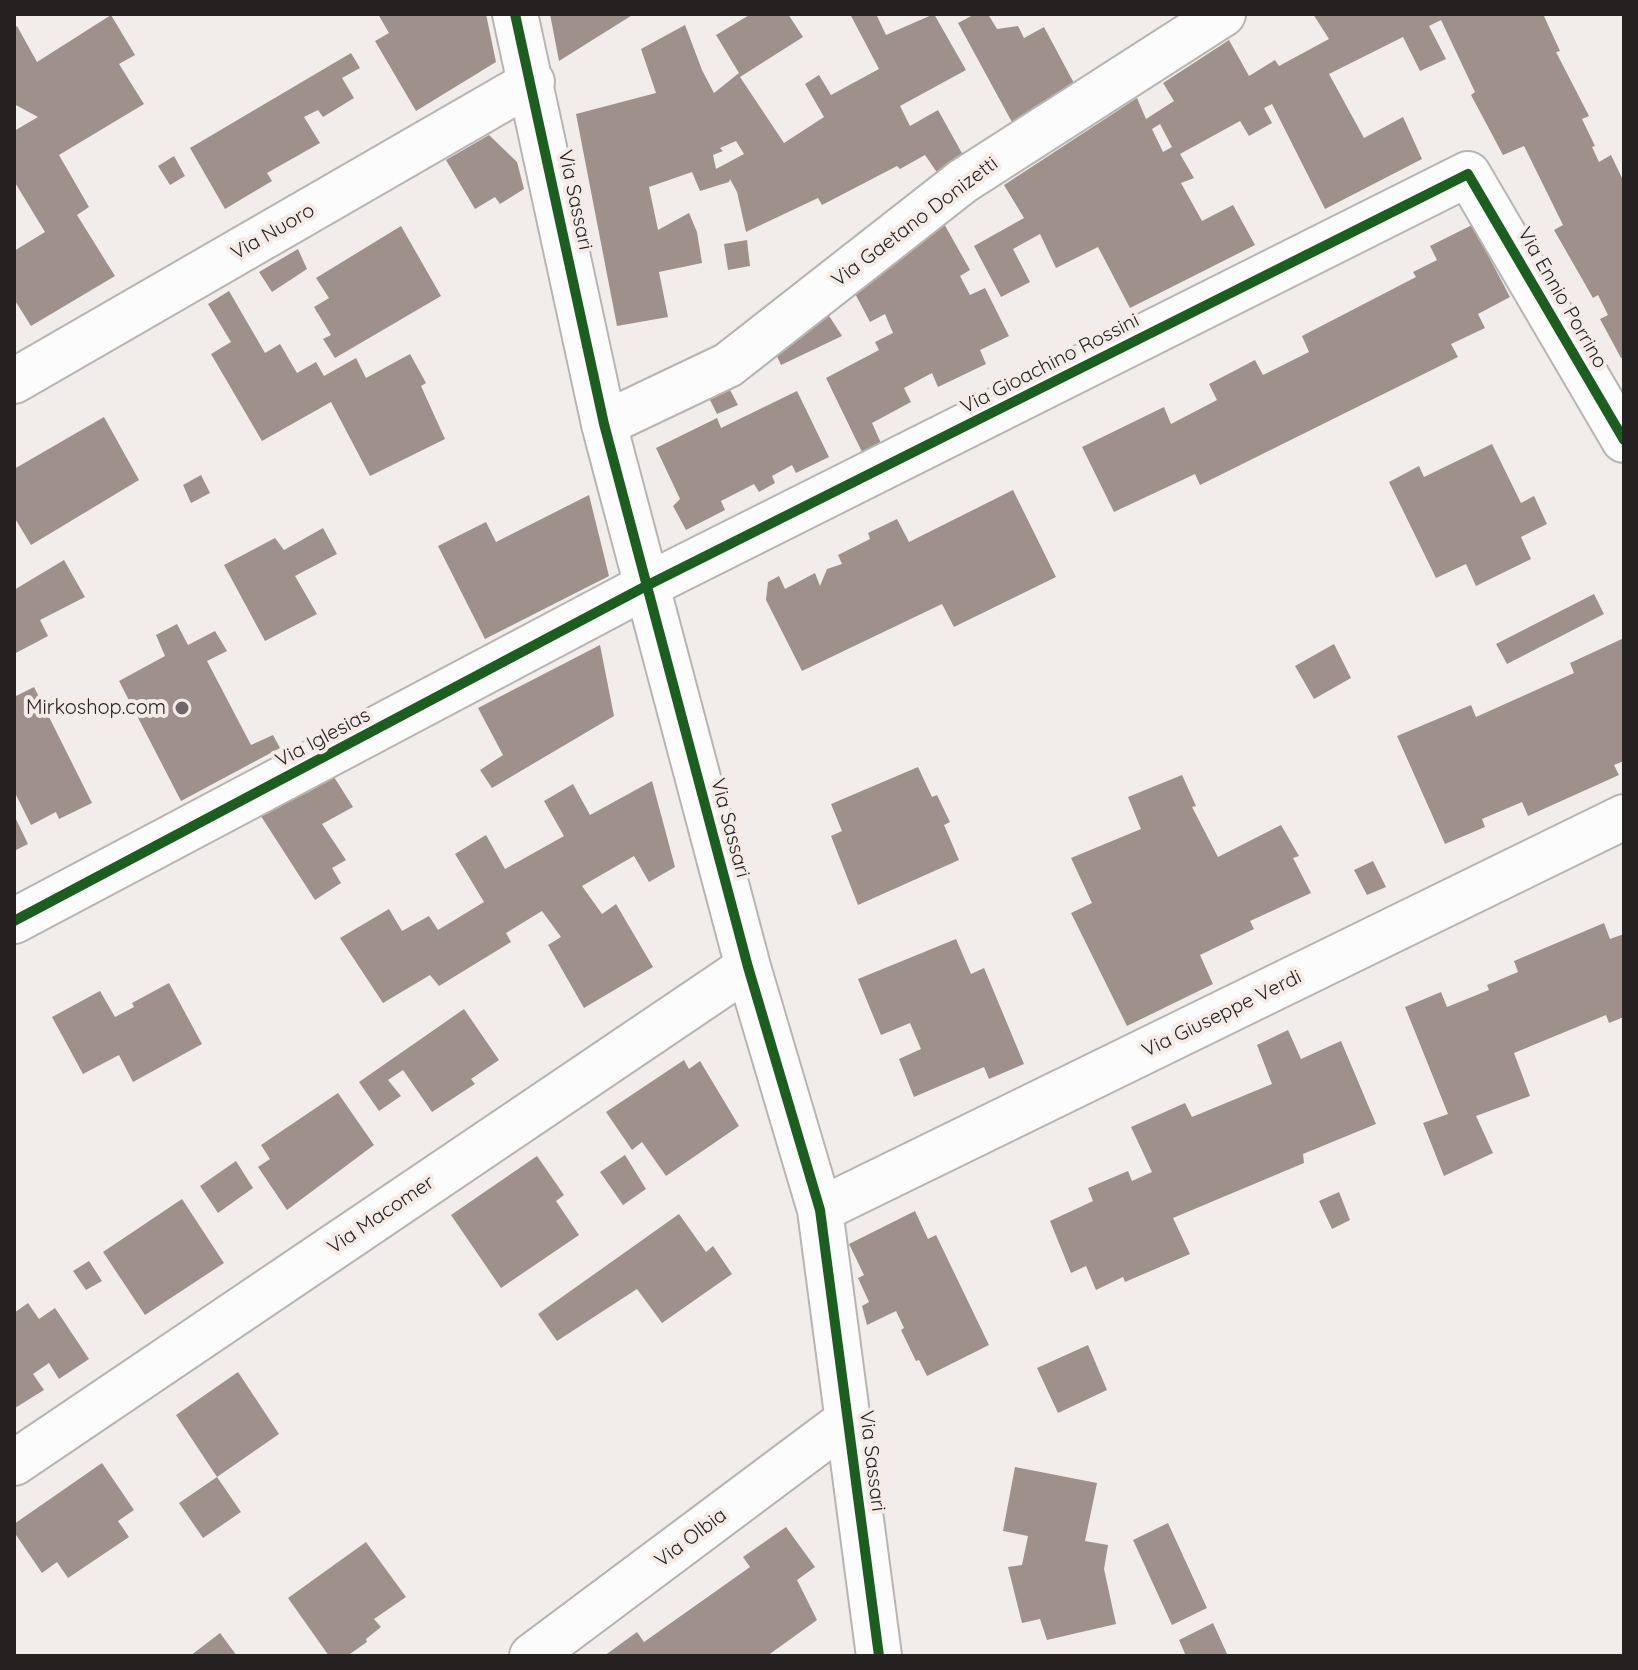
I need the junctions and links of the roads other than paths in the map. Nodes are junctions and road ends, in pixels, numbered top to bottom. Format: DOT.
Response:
graph roads {
  1 [pos="515,14"];
  2 [pos="1223,14"];
  3 [pos="532,82"];
  4 [pos="1468,174"];
  5 [pos="14,381"];
  6 [pos="604,424"];
  7 [pos="1623,437"];
  8 [pos="648,585"];
  9 [pos="1624,817"];
  10 [pos="14,921"];
  11 [pos="748,967"];
  12 [pos="820,1210"];
  13 [pos="849,1419"];
  14 [pos="14,1463"];
  15 [pos="532,1656"];
  16 [pos="879,1656"];
  1 -- 3 [label="street, Via Sassari"];
  2 -- 6 [label="street, Via Gaetano Donizetti"];
  3 -- 5 [label="street, Via Nuoro"];
  3 -- 6 [label="street, Via Sassari"];
  4 -- 7 [label="street, Via Ennio Porrino"];
  4 -- 8 [label="street, Via Gioachino Rossini"];
  6 -- 8 [label="street, Via Sassari"];
  8 -- 10 [label="street, Via Iglesias"];
  8 -- 11 [label="street, Via Sassari"];
  9 -- 12 [label="street, Via Giuseppe Verdi"];
  11 -- 12 [label="street, Via Sassari"];
  11 -- 14 [label="street, Via Macomer"];
  12 -- 13 [label="street, Via Sassari"];
  13 -- 15 [label="street, Via Olbia"];
  13 -- 16 [label="street, Via Sassari"];
}
